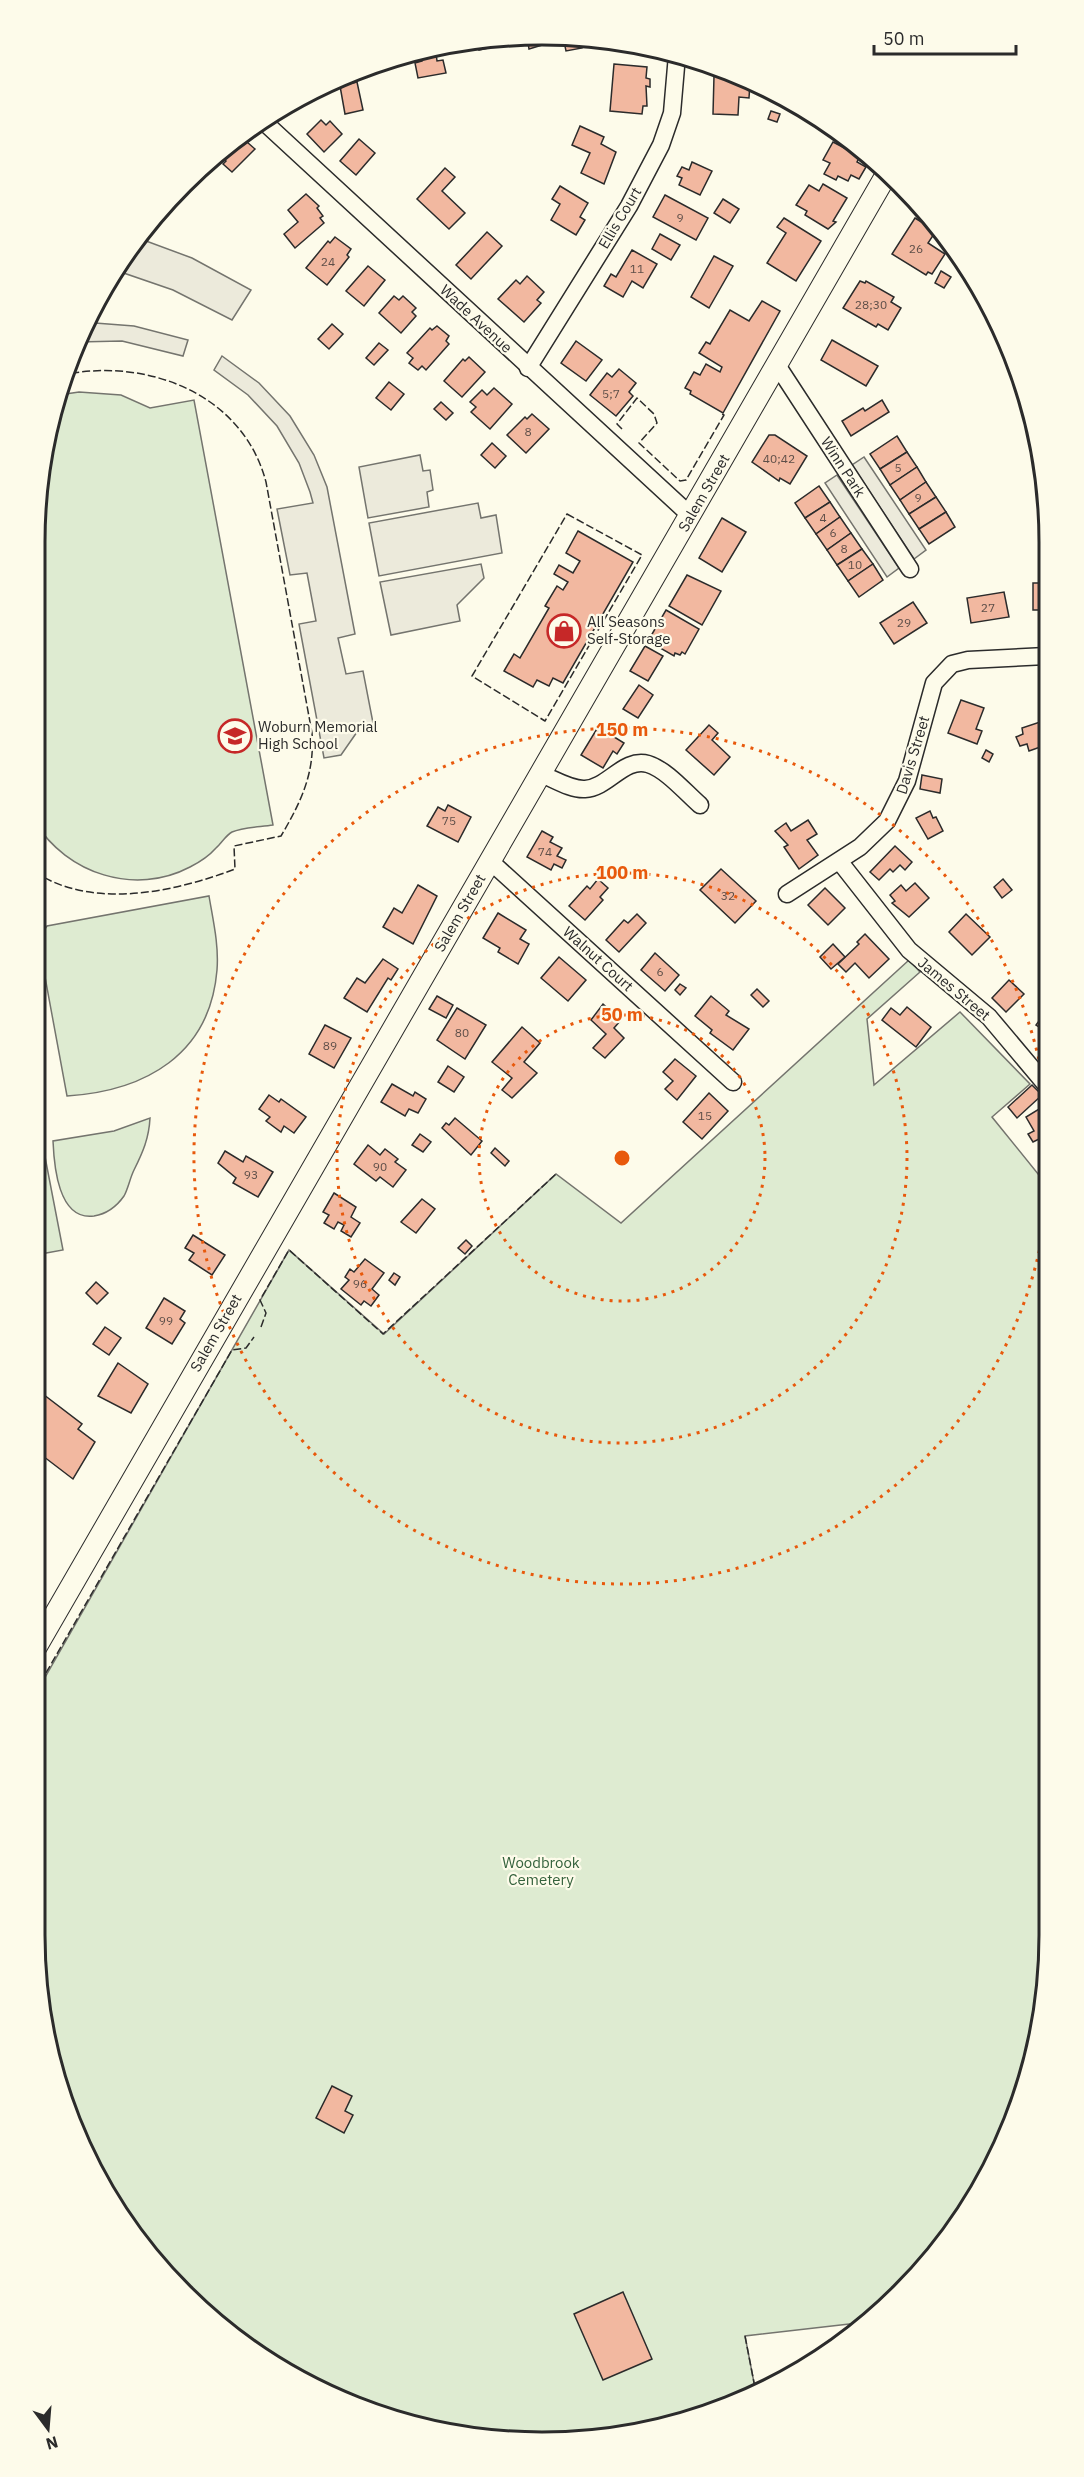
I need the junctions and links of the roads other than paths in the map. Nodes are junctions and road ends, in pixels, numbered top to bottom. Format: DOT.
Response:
graph roads {
  1 [pos="677,64"];
  2 [pos="269,127"];
  3 [pos="883,181"];
  4 [pos="777,365"];
  5 [pos="528,368"];
  6 [pos="691,516"];
  7 [pos="910,569"];
  8 [pos="1039,656"];
  9 [pos="541,774"];
  10 [pos="700,805"];
  11 [pos="490,861"];
  12 [pos="840,862"];
  13 [pos="787,894"];
  14 [pos="1039,1076"];
  15 [pos="733,1082"];
  16 [pos="45,1630"];
  1 -- 5 [label="street, Ellis Court"];
  2 -- 5 [label="street, Wade Avenue"];
  3 -- 4 [label="street, Salem Street"];
  4 -- 6 [label="street, Salem Street"];
  4 -- 7 [label="street, Winn Park"];
  5 -- 6 [label="street, Wade Avenue"];
  6 -- 9 [label="street, Salem Street"];
  8 -- 12 [label="street, Davis Street"];
  9 -- 10 [label="street"];
  9 -- 11 [label="street, Salem Street"];
  11 -- 15 [label="street, Walnut Court"];
  11 -- 16 [label="street, Salem Street"];
  12 -- 13 [label="street, Davis Street"];
  12 -- 14 [label="street, James Street"];
}
